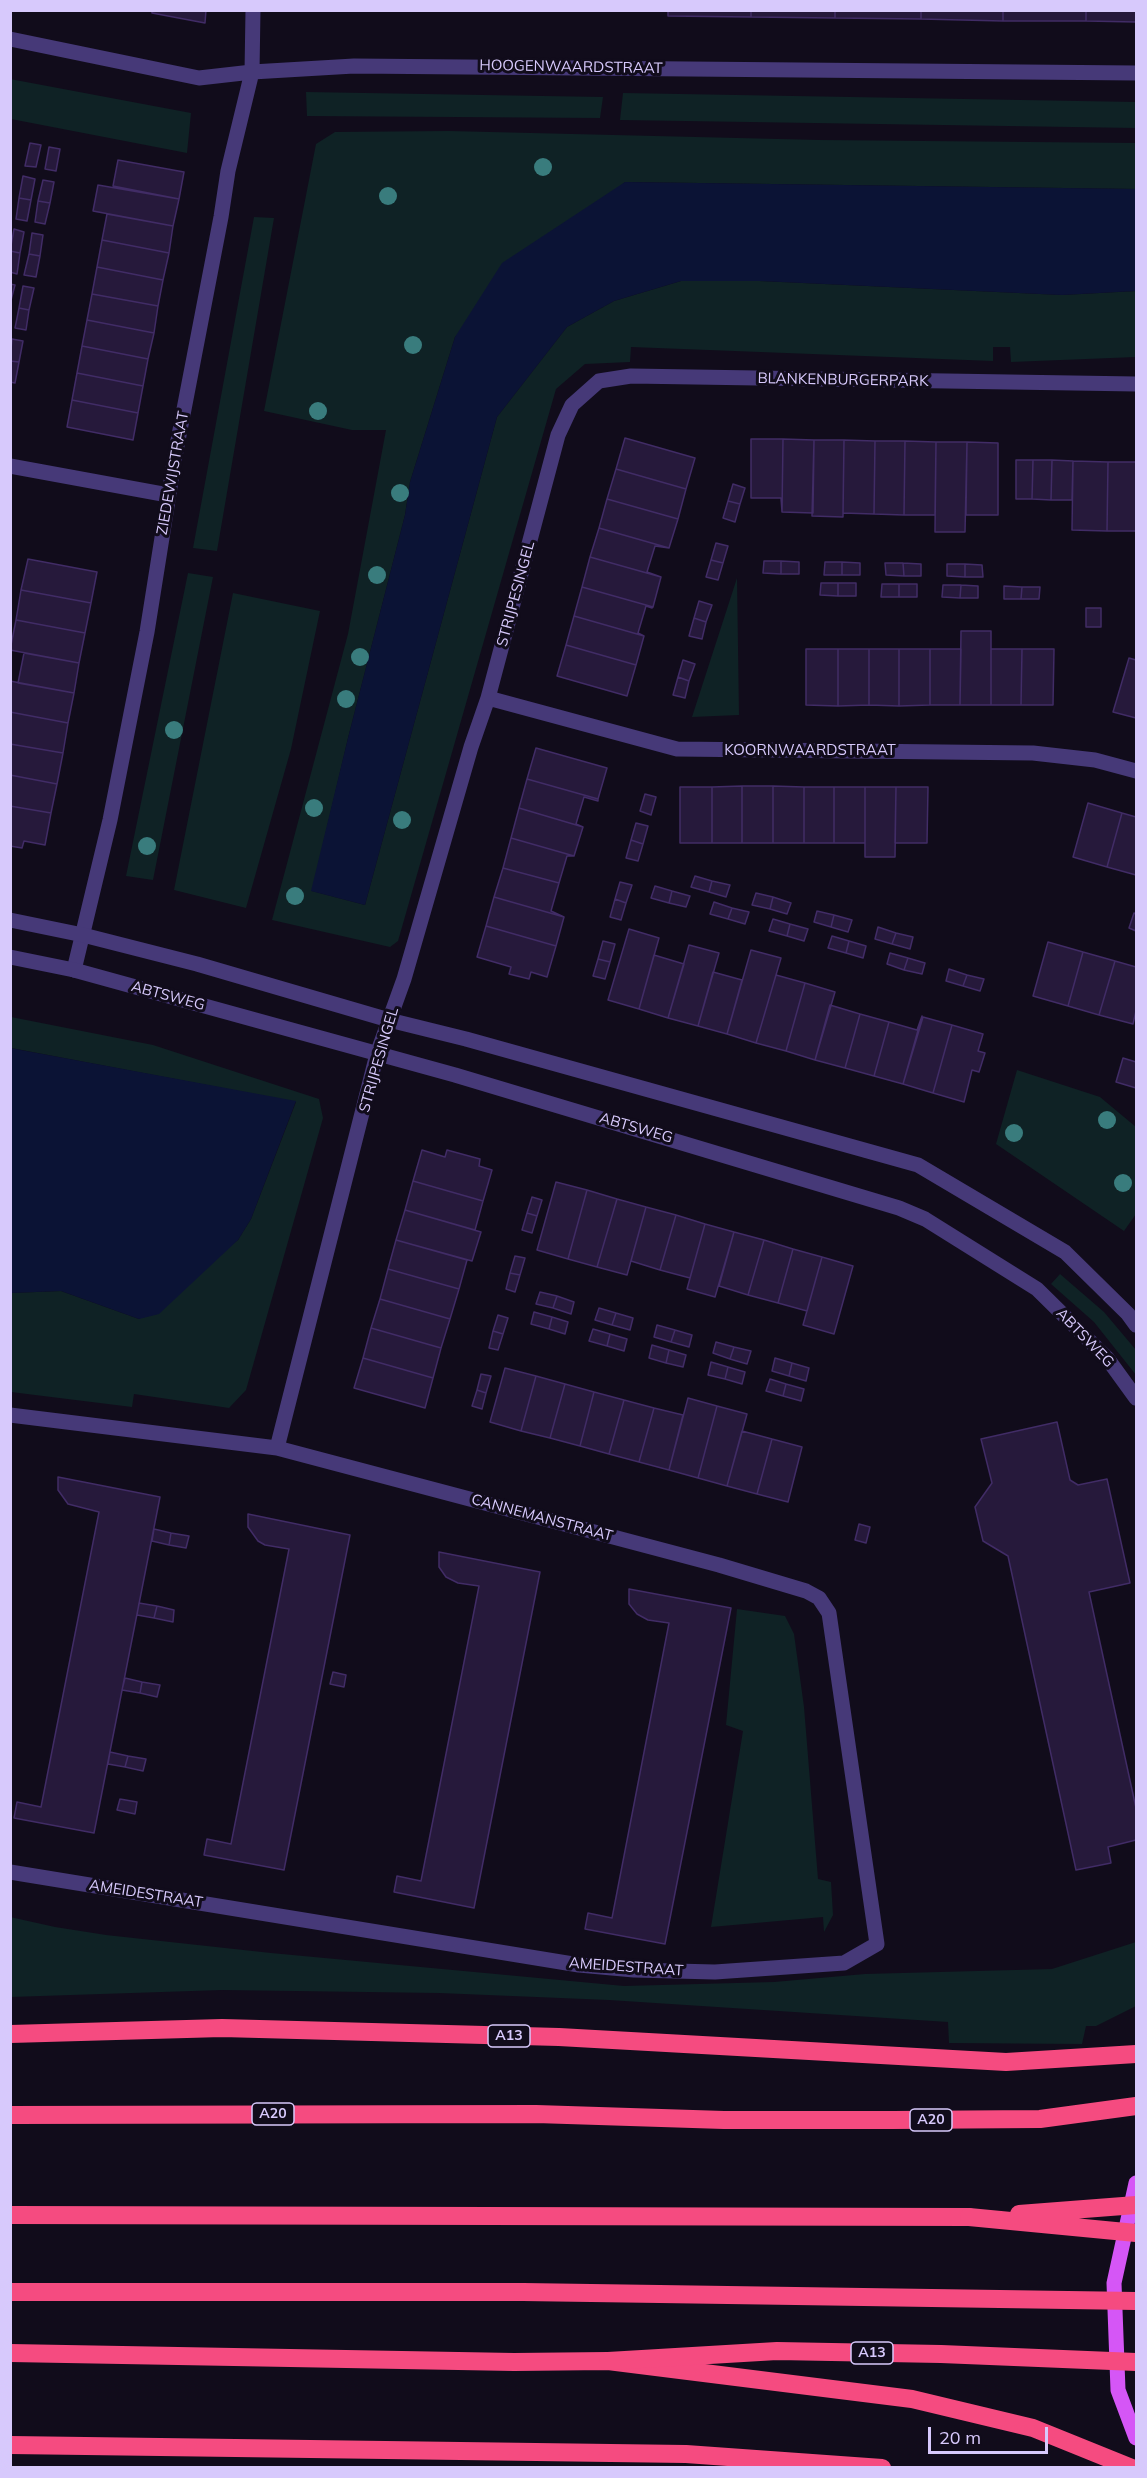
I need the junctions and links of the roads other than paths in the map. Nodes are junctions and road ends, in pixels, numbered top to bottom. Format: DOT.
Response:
graph roads {
  1 [pos="253,10"];
  2 [pos="10,39"];
  3 [pos="252,72"];
  4 [pos="1137,73"];
  5 [pos="1137,384"];
  6 [pos="565,416"];
  7 [pos="10,466"];
  8 [pos="168,495"];
  9 [pos="488,698"];
  10 [pos="1137,771"];
  11 [pos="10,920"];
  12 [pos="83,936"];
  13 [pos="10,957"];
  14 [pos="74,970"];
  15 [pos="389,1020"];
  16 [pos="377,1054"];
  17 [pos="1137,1325"];
  18 [pos="1137,1398"];
  19 [pos="10,1415"];
  20 [pos="277,1448"];
  21 [pos="806,1591"];
  22 [pos="10,1872"];
  23 [pos="10,2034"];
  24 [pos="1137,2054"];
  25 [pos="1137,2106"];
  26 [pos="10,2115"];
  27 [pos="1137,2183"];
  28 [pos="1137,2205"];
  29 [pos="10,2215"];
  30 [pos="969,2217"];
  31 [pos="1137,2234"];
  32 [pos="10,2292"];
  33 [pos="1137,2301"];
  34 [pos="10,2353"];
  35 [pos="608,2361"];
  36 [pos="1137,2362"];
  37 [pos="1137,2438"];
  38 [pos="10,2445"];
  39 [pos="882,2468"];
  40 [pos="1132,2468"];
  1 -- 3 [label="street, ZIEDEWIJSTRAAT"];
  2 -- 3 [label="street, HOOGENWAARDSTRAAT"];
  3 -- 4 [label="street, HOOGENWAARDSTRAAT"];
  3 -- 8 [label="street, ZIEDEWIJSTRAAT"];
  5 -- 6 [label="street, BLANKENBURGERPARK"];
  6 -- 9 [label="street, STRIJPESINGEL"];
  7 -- 8 [label="street"];
  8 -- 12 [label="street, ZIEDEWIJSTRAAT"];
  9 -- 10 [label="street, KOORNWAARDSTRAAT"];
  9 -- 15 [label="street, STRIJPESINGEL"];
  11 -- 12 [label="street"];
  12 -- 14 [label="street"];
  12 -- 15 [label="street"];
  13 -- 14 [label="street, ABTSWEG"];
  14 -- 16 [label="street, ABTSWEG"];
  15 -- 16 [label="street, STRIJPESINGEL"];
  15 -- 17 [label="street"];
  16 -- 18 [label="street, ABTSWEG"];
  16 -- 20 [label="street, STRIJPESINGEL"];
  19 -- 20 [label="street"];
  20 -- 21 [label="street, CANNEMANSTRAAT"];
  21 -- 22 [label="street, AMEIDESTRAAT"];
  23 -- 24 [label="highway, A13"];
  25 -- 26 [label="highway, A20"];
  27 -- 37 [label="main road"];
  28 -- 30 [label="highway, bridge"];
  29 -- 30 [label="highway"];
  30 -- 31 [label="highway, bridge"];
  32 -- 33 [label="highway, bridge"];
  34 -- 35 [label="highway, A13"];
  35 -- 36 [label="highway, A13, bridge"];
  35 -- 40 [label="highway, A13, bridge"];
  38 -- 39 [label="highway"];
}
